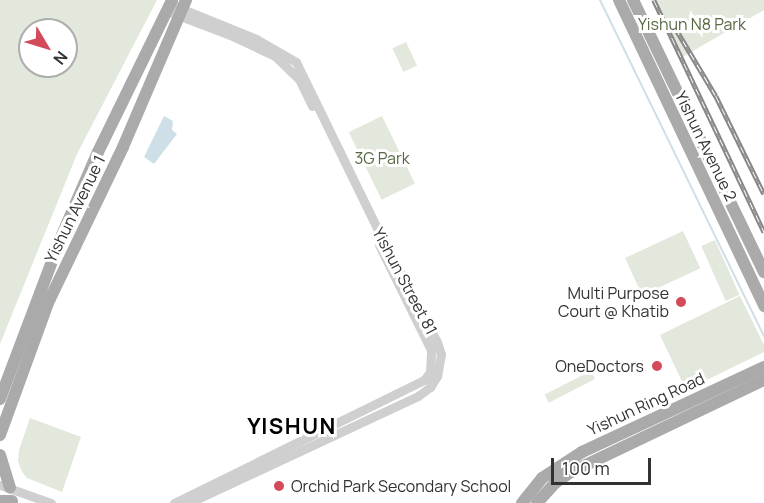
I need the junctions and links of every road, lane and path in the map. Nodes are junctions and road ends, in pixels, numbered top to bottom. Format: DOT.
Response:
graph roads {
  1 [pos="619,0"];
  2 [pos="633,0"];
  3 [pos="170,5"];
  4 [pos="183,8"];
  5 [pos="662,62"];
  6 [pos="650,67"];
  7 [pos="123,147"];
  8 [pos="99,152"];
  9 [pos="111,173"];
  10 [pos="87,177"];
  11 [pos="764,272"];
  12 [pos="764,306"];
  13 [pos="764,367"];
  14 [pos="764,380"];
  15 [pos="0,399"];
  16 [pos="0,435"];
  17 [pos="0,455"];
  18 [pos="5,486"];
  19 [pos="51,503"];
  20 [pos="174,503"];
  21 [pos="189,503"];
  22 [pos="522,503"];
  23 [pos="537,503"];
  1 -- 6 [label="main road, Yishun Avenue 2"];
  2 -- 5 [label="main road, Yishun Avenue 2"];
  3 -- 4 [label="street, Yishun Street 81"];
  3 -- 8 [label="main road, Yishun Avenue 1"];
  4 -- 7 [label="main road, Yishun Avenue 1"];
  4 -- 20 [label="street, Yishun Street 81"];
  4 -- 21 [label="street, Yishun Street 81"];
  5 -- 6 [label="main road"];
  5 -- 11 [label="main road, Yishun Avenue 2"];
  6 -- 12 [label="main road, Yishun Avenue 2"];
  7 -- 8 [label="main road"];
  7 -- 9 [label="main road, Yishun Avenue 1"];
  8 -- 10 [label="main road, Yishun Avenue 1"];
  9 -- 10 [label="main road"];
  9 -- 16 [label="main road, Yishun Avenue 1"];
  10 -- 15 [label="main road, Yishun Avenue 1"];
  13 -- 22 [label="main road, Yishun Ring Road"];
  14 -- 23 [label="main road, Yishun Ring Road"];
  17 -- 18 [label="main road"];
  18 -- 19 [label="street"];
}
